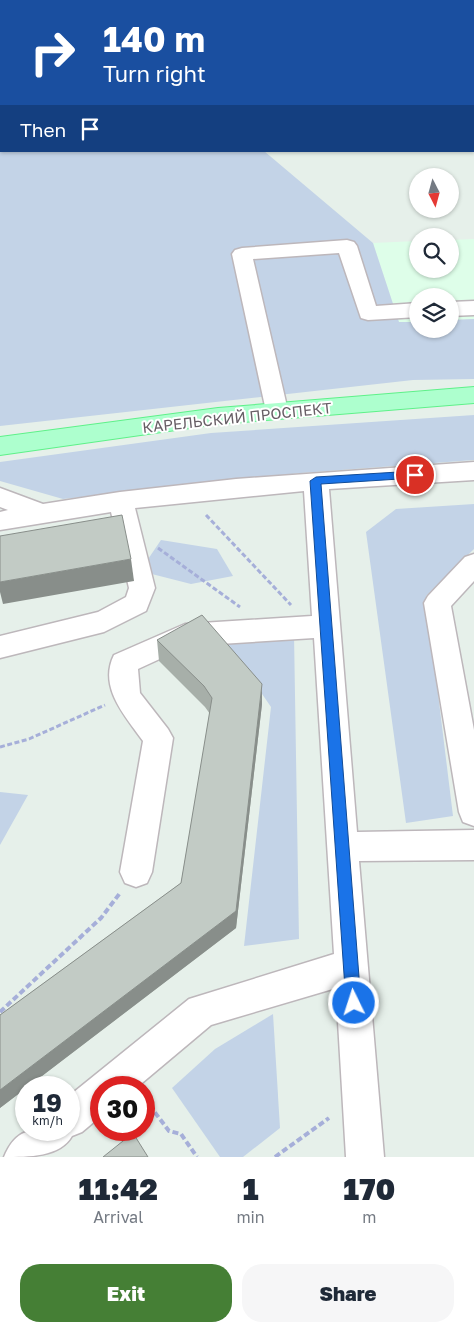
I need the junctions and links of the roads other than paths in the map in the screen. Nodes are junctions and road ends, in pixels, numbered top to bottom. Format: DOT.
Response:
graph roads {
  1 [pos="474,308"];
  2 [pos="459,309"];
  3 [pos="409,311"];
  4 [pos="474,395"];
  5 [pos="277,411"];
  6 [pos="0,446"];
  7 [pos="474,471"];
  8 [pos="316,481"];
  9 [pos="0,497"];
  10 [pos="120,501"];
  11 [pos="40,513"];
  12 [pos="0,521"];
  13 [pos="474,564"];
  14 [pos="319,626"];
  15 [pos="0,647"];
  16 [pos="474,812"];
  17 [pos="474,845"];
  18 [pos="342,847"];
  19 [pos="136,872"];
  20 [pos="351,966"];
  21 [pos="122,1076"];
  22 [pos="90,1102"];
  23 [pos="80,1111"];
  24 [pos="43,1141"];
  25 [pos="23,1157"];
  26 [pos="365,1157"];
  1 -- 2 [label="street"];
  3 -- 5 [label="street"];
  4 -- 5 [label="main road, КАРЕЛЬСКИЙ ПРОСПЕКТ"];
  5 -- 6 [label="main road, КАРЕЛЬСКИЙ ПРОСПЕКТ"];
  7 -- 8 [label="street"];
  8 -- 10 [label="street"];
  8 -- 14 [label="street"];
  9 -- 11 [label="street"];
  10 -- 11 [label="street"];
  10 -- 15 [label="street"];
  11 -- 12 [label="street"];
  13 -- 16 [label="street"];
  14 -- 18 [label="street"];
  14 -- 19 [label="street"];
  17 -- 18 [label="street"];
  18 -- 20 [label="street"];
  20 -- 21 [label="street"];
  20 -- 26 [label="street"];
  22 -- 23 [label="street"];
  24 -- 25 [label="street"];
}
